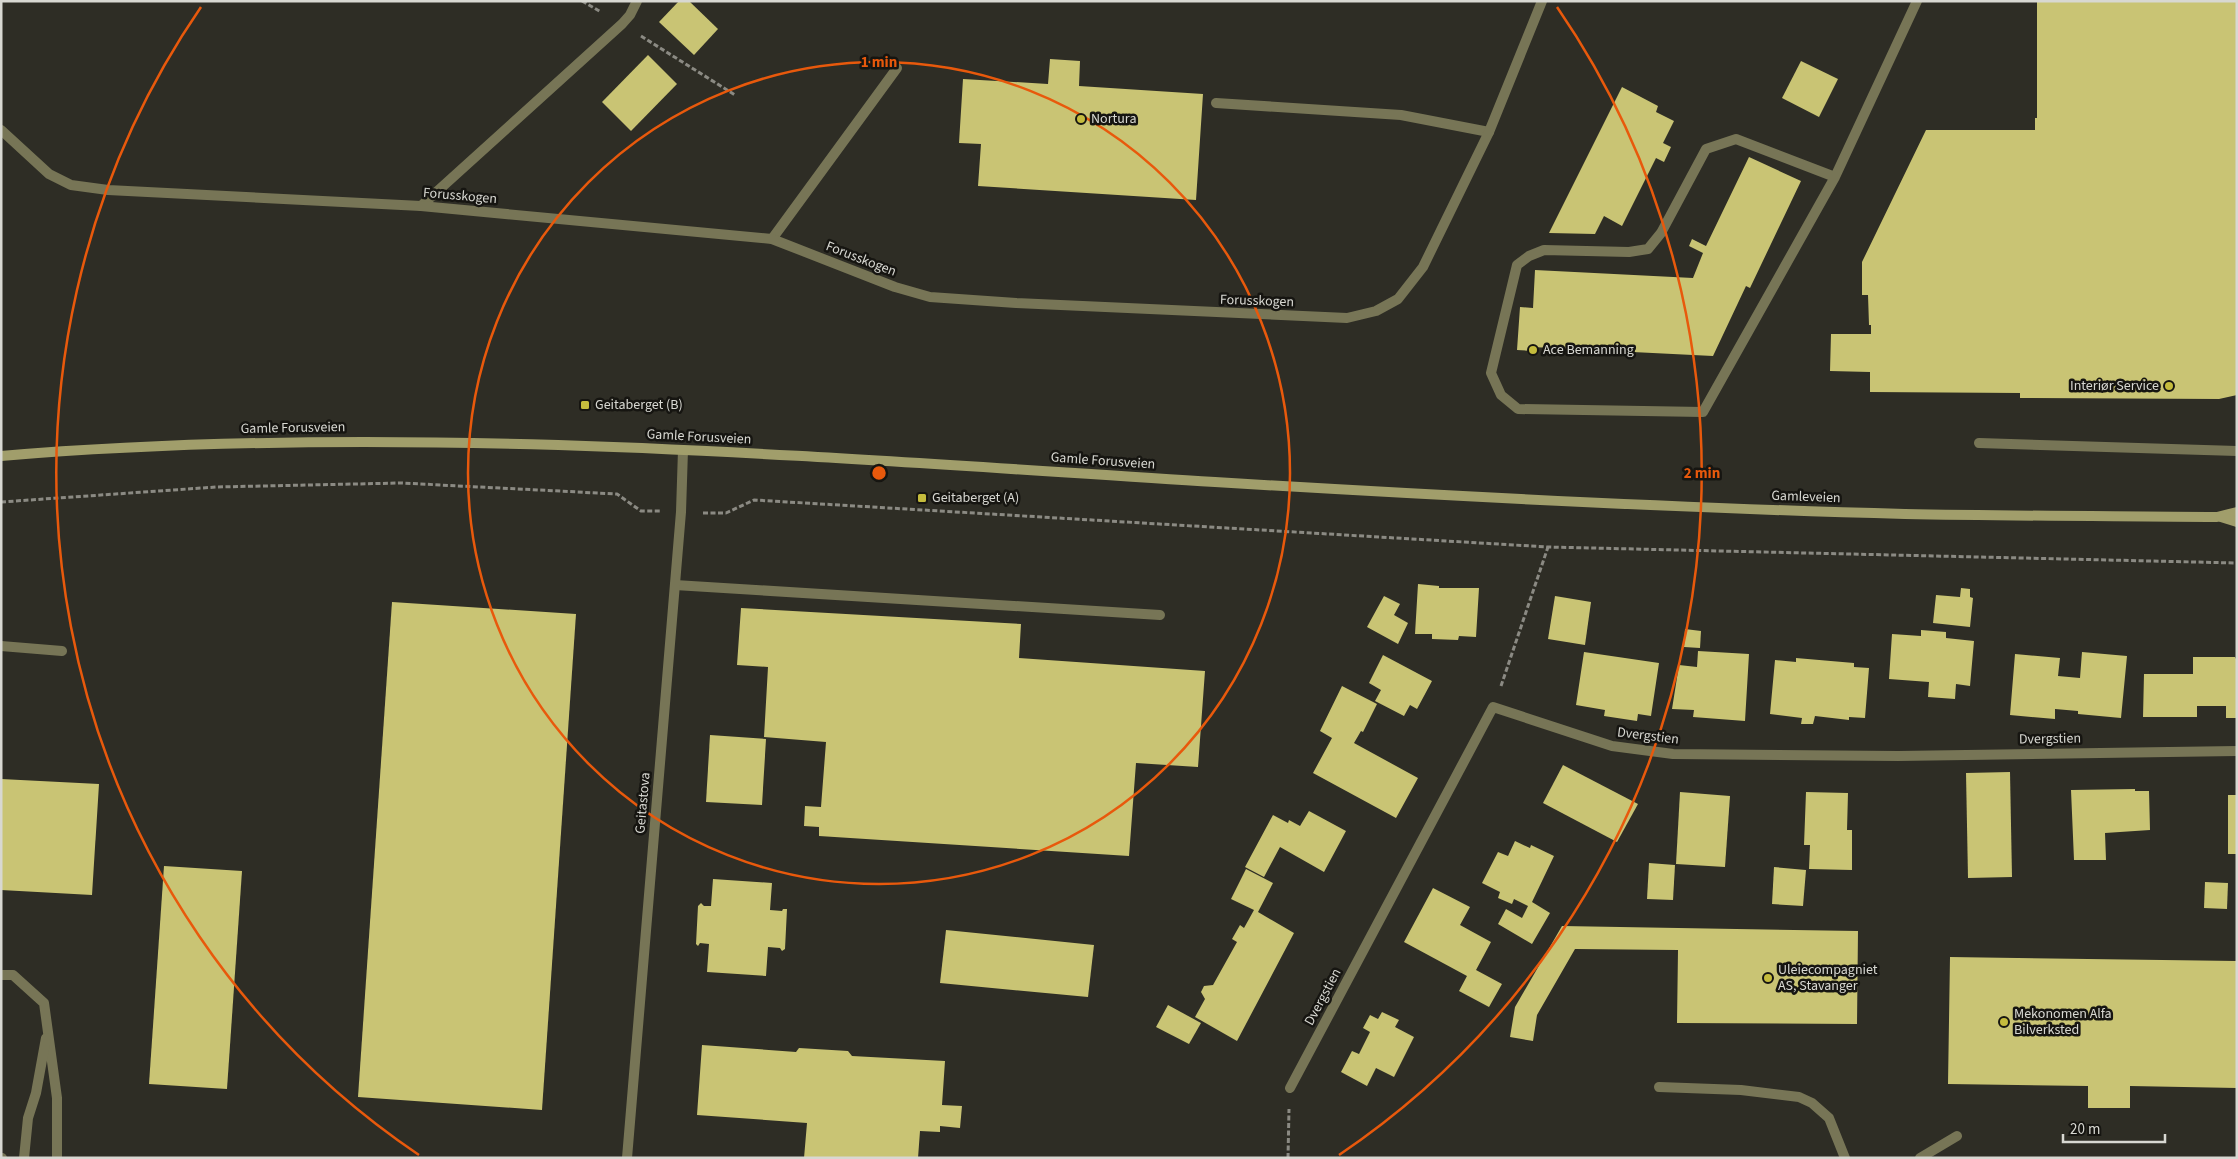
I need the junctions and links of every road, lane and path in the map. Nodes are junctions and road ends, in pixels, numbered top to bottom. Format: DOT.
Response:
graph roads {
  1 [pos="582,1"];
  2 [pos="637,1"];
  3 [pos="1542,1"];
  4 [pos="1917,1"];
  5 [pos="622,24"];
  6 [pos="897,68"];
  7 [pos="735,95"];
  8 [pos="1216,103"];
  9 [pos="1,130"];
  10 [pos="1489,132"];
  11 [pos="1835,177"];
  12 [pos="421,206"];
  13 [pos="772,239"];
  14 [pos="1979,442"];
  15 [pos="682,450"];
  16 [pos="2237,451"];
  17 [pos="1,456"];
  18 [pos="1395,493"];
  19 [pos="1,502"];
  20 [pos="681,512"];
  21 [pos="2237,512"];
  22 [pos="2217,516"];
  23 [pos="2237,522"];
  24 [pos="1548,547"];
  25 [pos="2237,564"];
  26 [pos="675,585"];
  27 [pos="1160,615"];
  28 [pos="1,646"];
  29 [pos="62,651"];
  30 [pos="1493,707"];
  31 [pos="2237,751"];
  32 [pos="1,975"];
  33 [pos="48,1027"];
  34 [pos="1659,1087"];
  35 [pos="1290,1088"];
  36 [pos="1957,1136"];
  37 [pos="24,1158"];
  38 [pos="57,1158"];
  39 [pos="627,1158"];
  40 [pos="1288,1158"];
  41 [pos="1844,1158"];
  42 [pos="1920,1158"];
  1 -- 5 [label="path"];
  2 -- 5 [label="street"];
  3 -- 10 [label="street, Forusskogen"];
  4 -- 11 [label="street"];
  5 -- 7 [label="path"];
  5 -- 12 [label="street"];
  6 -- 13 [label="street"];
  8 -- 10 [label="street"];
  9 -- 12 [label="street, Forusskogen"];
  10 -- 13 [label="street, Forusskogen"];
  11 -- 11 [label="street"];
  12 -- 13 [label="street, Forusskogen"];
  14 -- 16 [label="street"];
  15 -- 17 [label="main road, Gamle Forusveien"];
  15 -- 18 [label="main road, Gamle Forusveien"];
  15 -- 20 [label="street, Geitastova"];
  18 -- 22 [label="main road, Gamleveien"];
  19 -- 20 [label="path"];
  20 -- 24 [label="path"];
  20 -- 26 [label="street, Geitastova"];
  21 -- 22 [label="main road, Gamleveien"];
  22 -- 23 [label="main road, Gamleveien"];
  24 -- 25 [label="path"];
  24 -- 30 [label="path"];
  26 -- 27 [label="street"];
  26 -- 39 [label="street, Geitastova"];
  28 -- 29 [label="street"];
  30 -- 31 [label="street, Dvergstien"];
  30 -- 35 [label="street, Dvergstien"];
  32 -- 33 [label="street"];
  33 -- 37 [label="street"];
  33 -- 38 [label="street"];
  34 -- 41 [label="street"];
  35 -- 40 [label="path"];
  36 -- 42 [label="street"];
}
